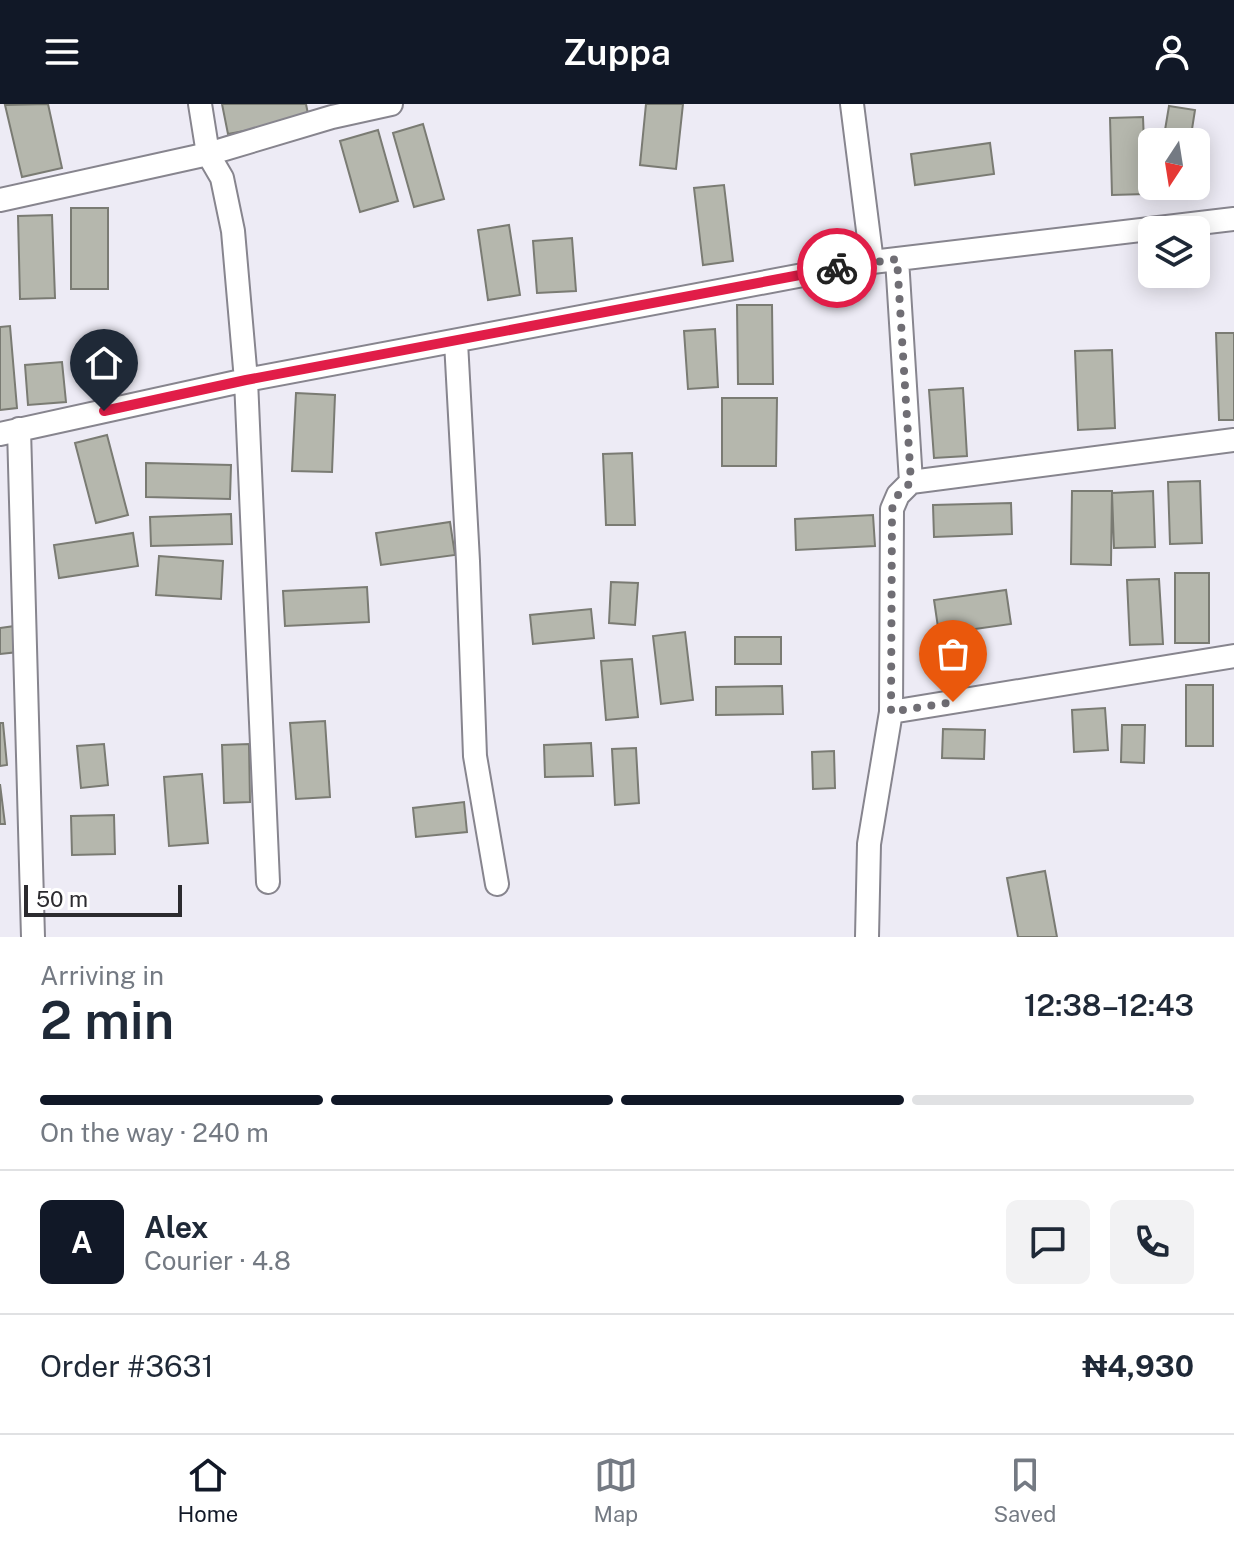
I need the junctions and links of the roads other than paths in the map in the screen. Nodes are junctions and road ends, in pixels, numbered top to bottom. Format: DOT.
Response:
graph roads {
  1 [pos="200,104"];
  2 [pos="391,104"];
  3 [pos="852,104"];
  4 [pos="331,111"];
  5 [pos="208,154"];
  6 [pos="0,200"];
  7 [pos="1234,219"];
  8 [pos="897,259"];
  9 [pos="872,262"];
  10 [pos="456,342"];
  11 [pos="246,380"];
  12 [pos="10,431"];
  13 [pos="1234,440"];
  14 [pos="911,482"];
  15 [pos="1234,656"];
  16 [pos="891,712"];
  17 [pos="268,882"];
  18 [pos="497,884"];
  19 [pos="33,937"];
  20 [pos="867,937"];
  1 -- 5 [label="street"];
  2 -- 4 [label="street"];
  3 -- 9 [label="street"];
  4 -- 5 [label="street"];
  5 -- 6 [label="street"];
  5 -- 11 [label="street"];
  7 -- 8 [label="street"];
  8 -- 9 [label="street"];
  8 -- 14 [label="street"];
  9 -- 10 [label="street"];
  10 -- 11 [label="street"];
  10 -- 18 [label="street"];
  11 -- 12 [label="street"];
  11 -- 17 [label="street"];
  12 -- 19 [label="street"];
  13 -- 14 [label="street"];
  14 -- 16 [label="street"];
  15 -- 16 [label="street"];
  16 -- 20 [label="street"];
}
